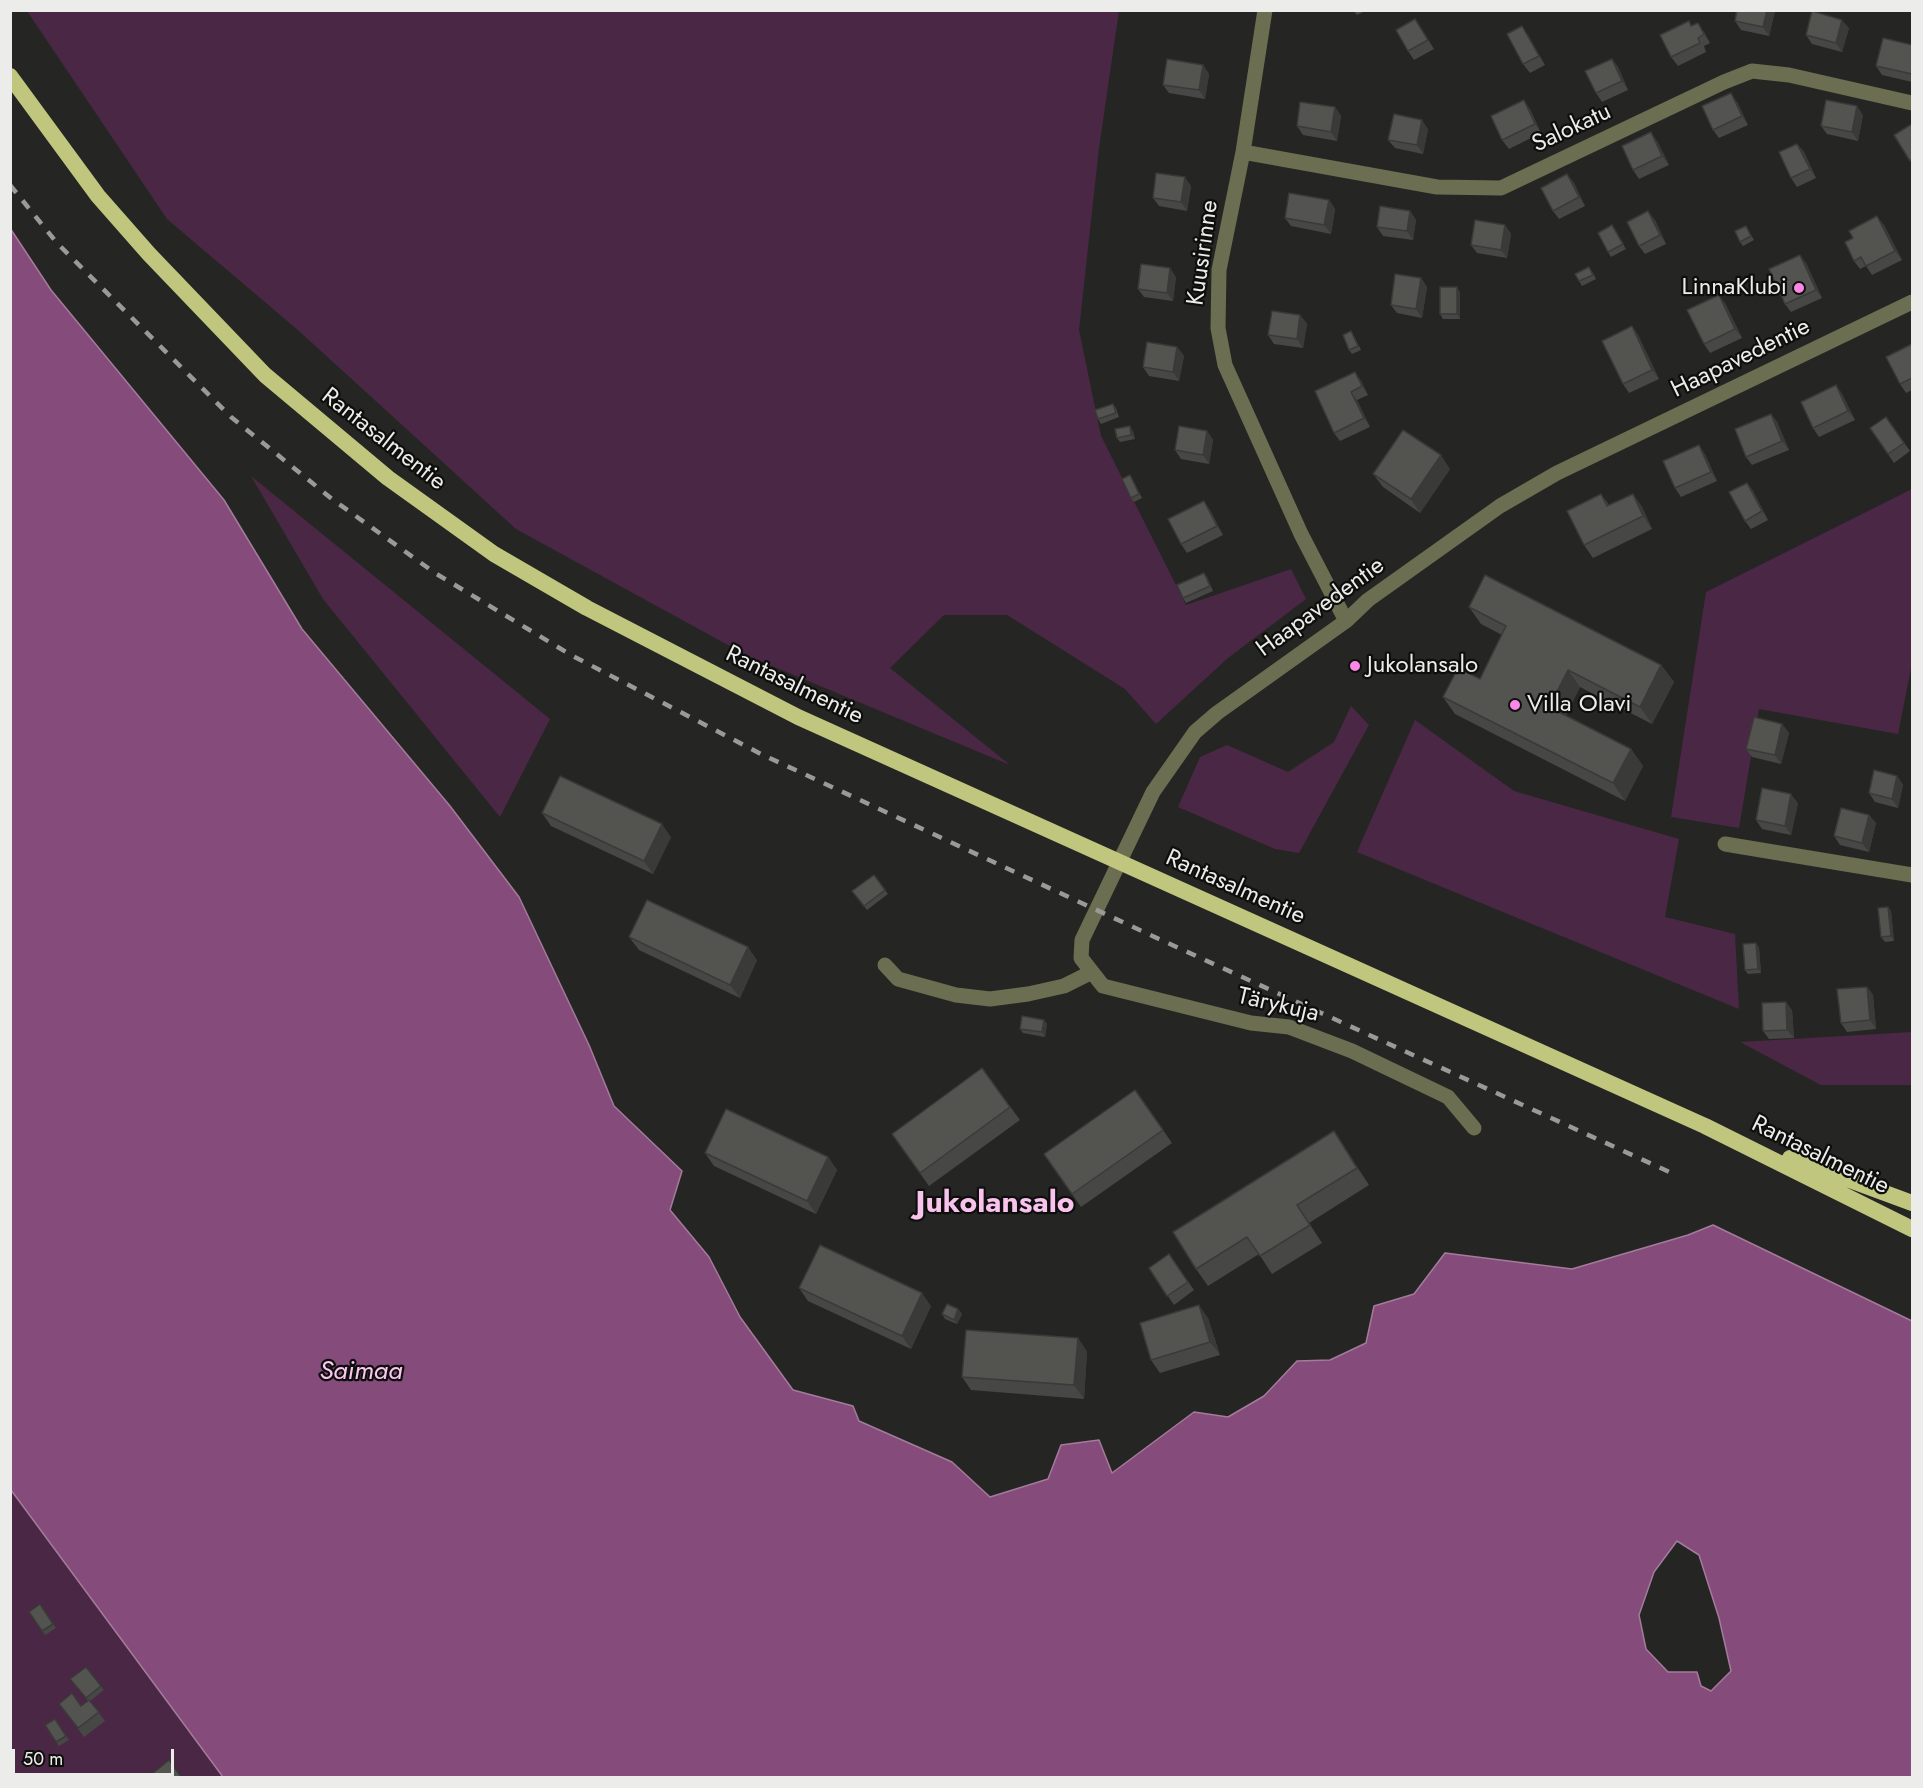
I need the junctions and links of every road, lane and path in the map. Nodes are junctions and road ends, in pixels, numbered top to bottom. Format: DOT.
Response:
graph roads {
  1 [pos="1265,10"];
  2 [pos="10,76"];
  3 [pos="1912,104"];
  4 [pos="1243,152"];
  5 [pos="1912,302"];
  6 [pos="1346,621"];
  7 [pos="1725,844"];
  8 [pos="1912,875"];
  9 [pos="885,965"];
  10 [pos="1090,973"];
  11 [pos="1705,1126"];
  12 [pos="1474,1128"];
  13 [pos="1912,1203"];
  14 [pos="1912,1229"];
  1 -- 4 [label="street, Kuusirinne"];
  2 -- 11 [label="highway, Rantasalmentie"];
  3 -- 4 [label="street, Salokatu"];
  4 -- 6 [label="street, Kuusirinne"];
  5 -- 6 [label="street, Haapavedentie"];
  6 -- 10 [label="street, Haapavedentie"];
  7 -- 8 [label="street"];
  9 -- 10 [label="street"];
  10 -- 12 [label="street, Tärykuja"];
  11 -- 13 [label="highway, Rantasalmentie"];
  11 -- 14 [label="highway, Rantasalmentie"];
}
